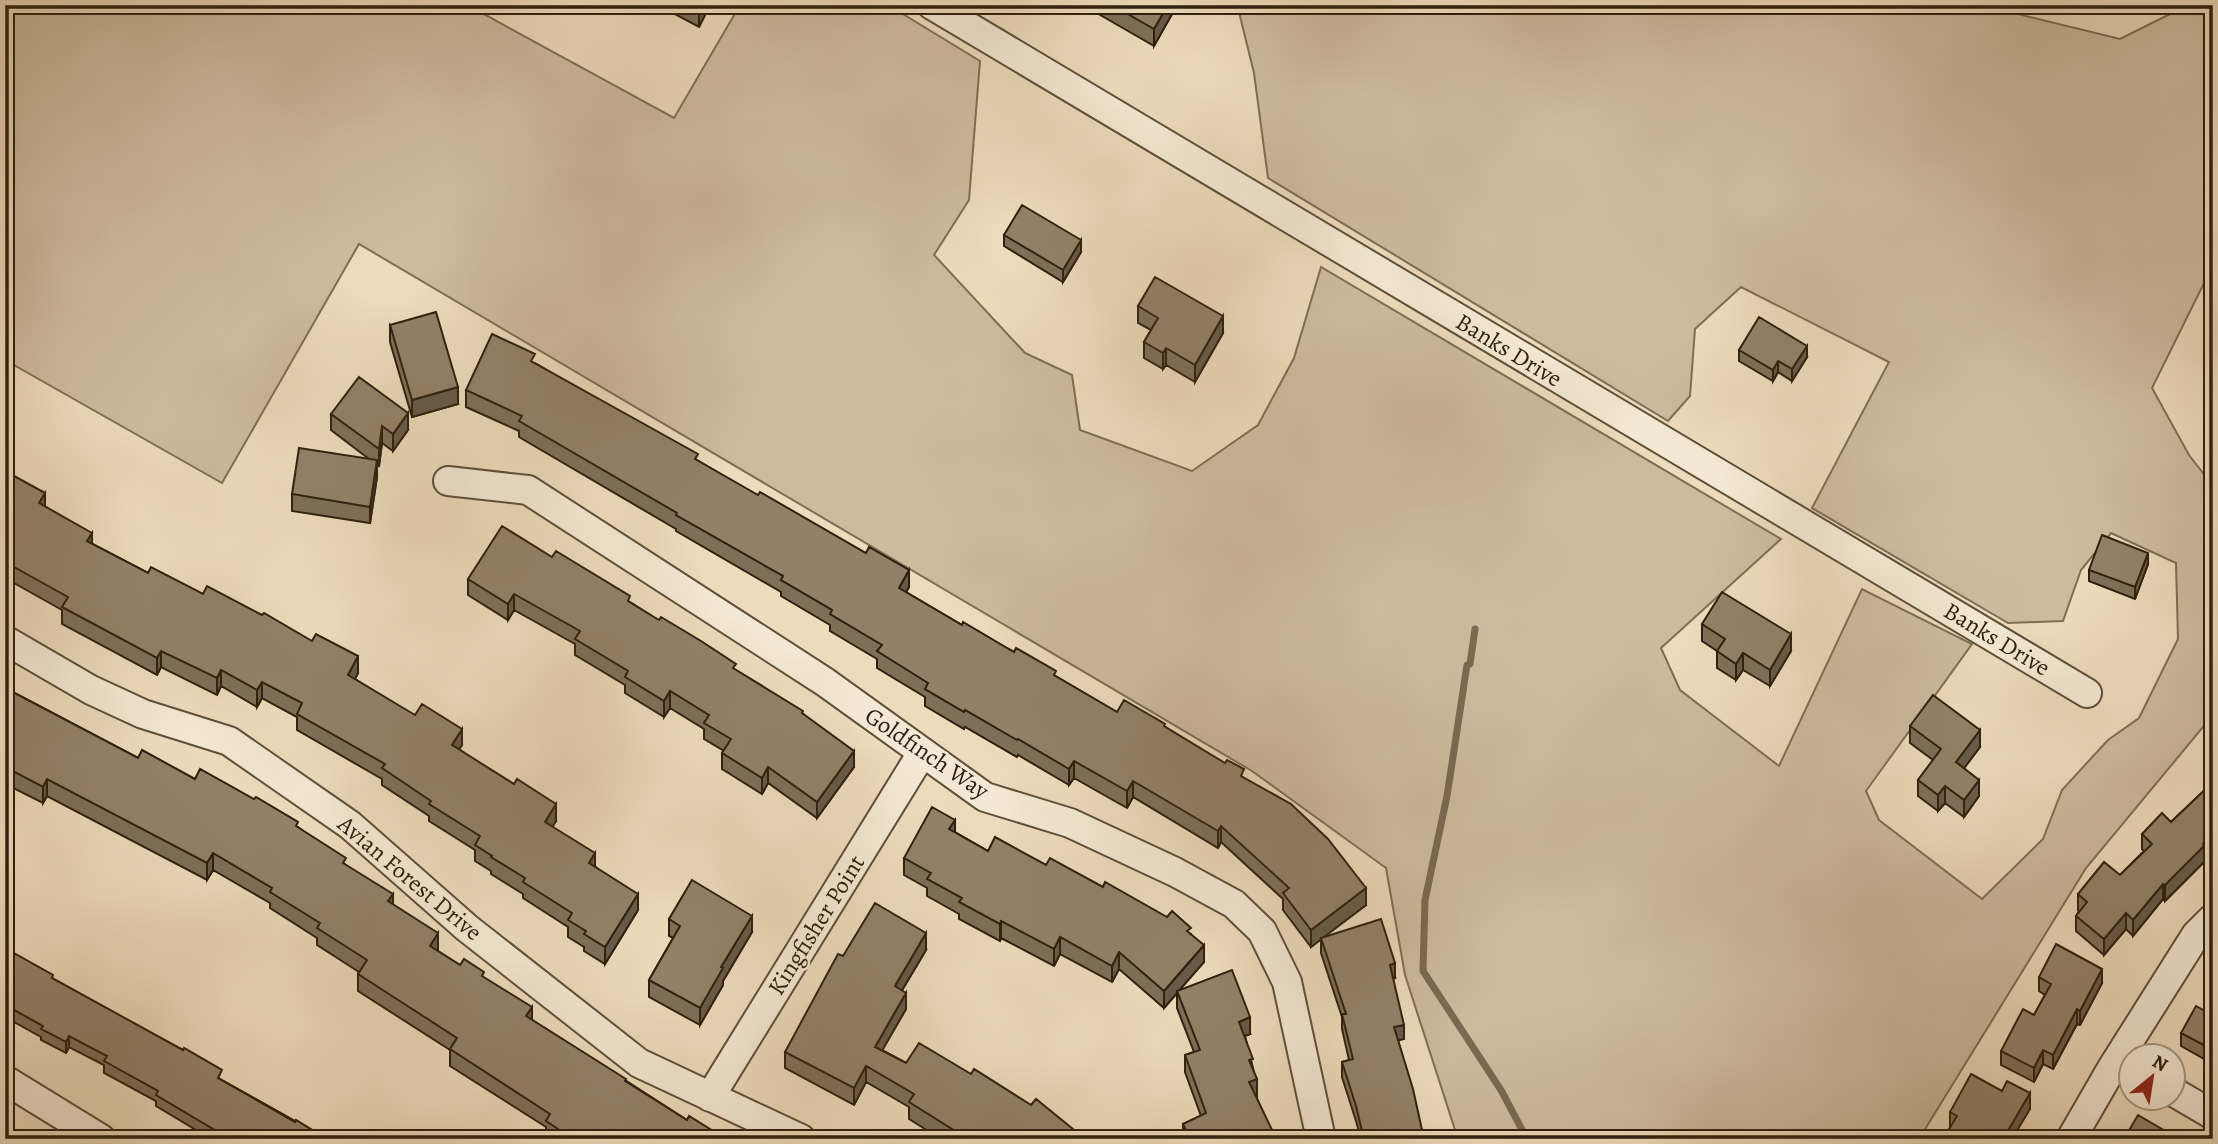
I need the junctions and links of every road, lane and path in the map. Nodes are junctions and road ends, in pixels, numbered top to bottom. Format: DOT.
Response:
graph roads {
  1 [pos="932,5"];
  2 [pos="448,481"];
  3 [pos="5,640"];
  4 [pos="2087,693"];
  5 [pos="922,753"];
  6 [pos="2213,918"];
  7 [pos="2135,1042"];
  8 [pos="2116,1074"];
  9 [pos="5,1080"];
  10 [pos="710,1097"];
  11 [pos="2186,1099"];
  12 [pos="2213,1115"];
  13 [pos="101,1139"];
  14 [pos="801,1139"];
  15 [pos="1321,1139"];
  16 [pos="2071,1139"];
  1 -- 4 [label="street, Banks Drive"];
  2 -- 5 [label="street, Goldfinch Way"];
  3 -- 10 [label="street, Avian Forest Drive"];
  5 -- 10 [label="street, Kingfisher Point"];
  5 -- 15 [label="street, Goldfinch Way"];
  6 -- 7 [label="street"];
  8 -- 16 [label="street"];
  9 -- 13 [label="street"];
  10 -- 14 [label="street, Avian Forest Drive"];
  11 -- 12 [label="street"];
}
